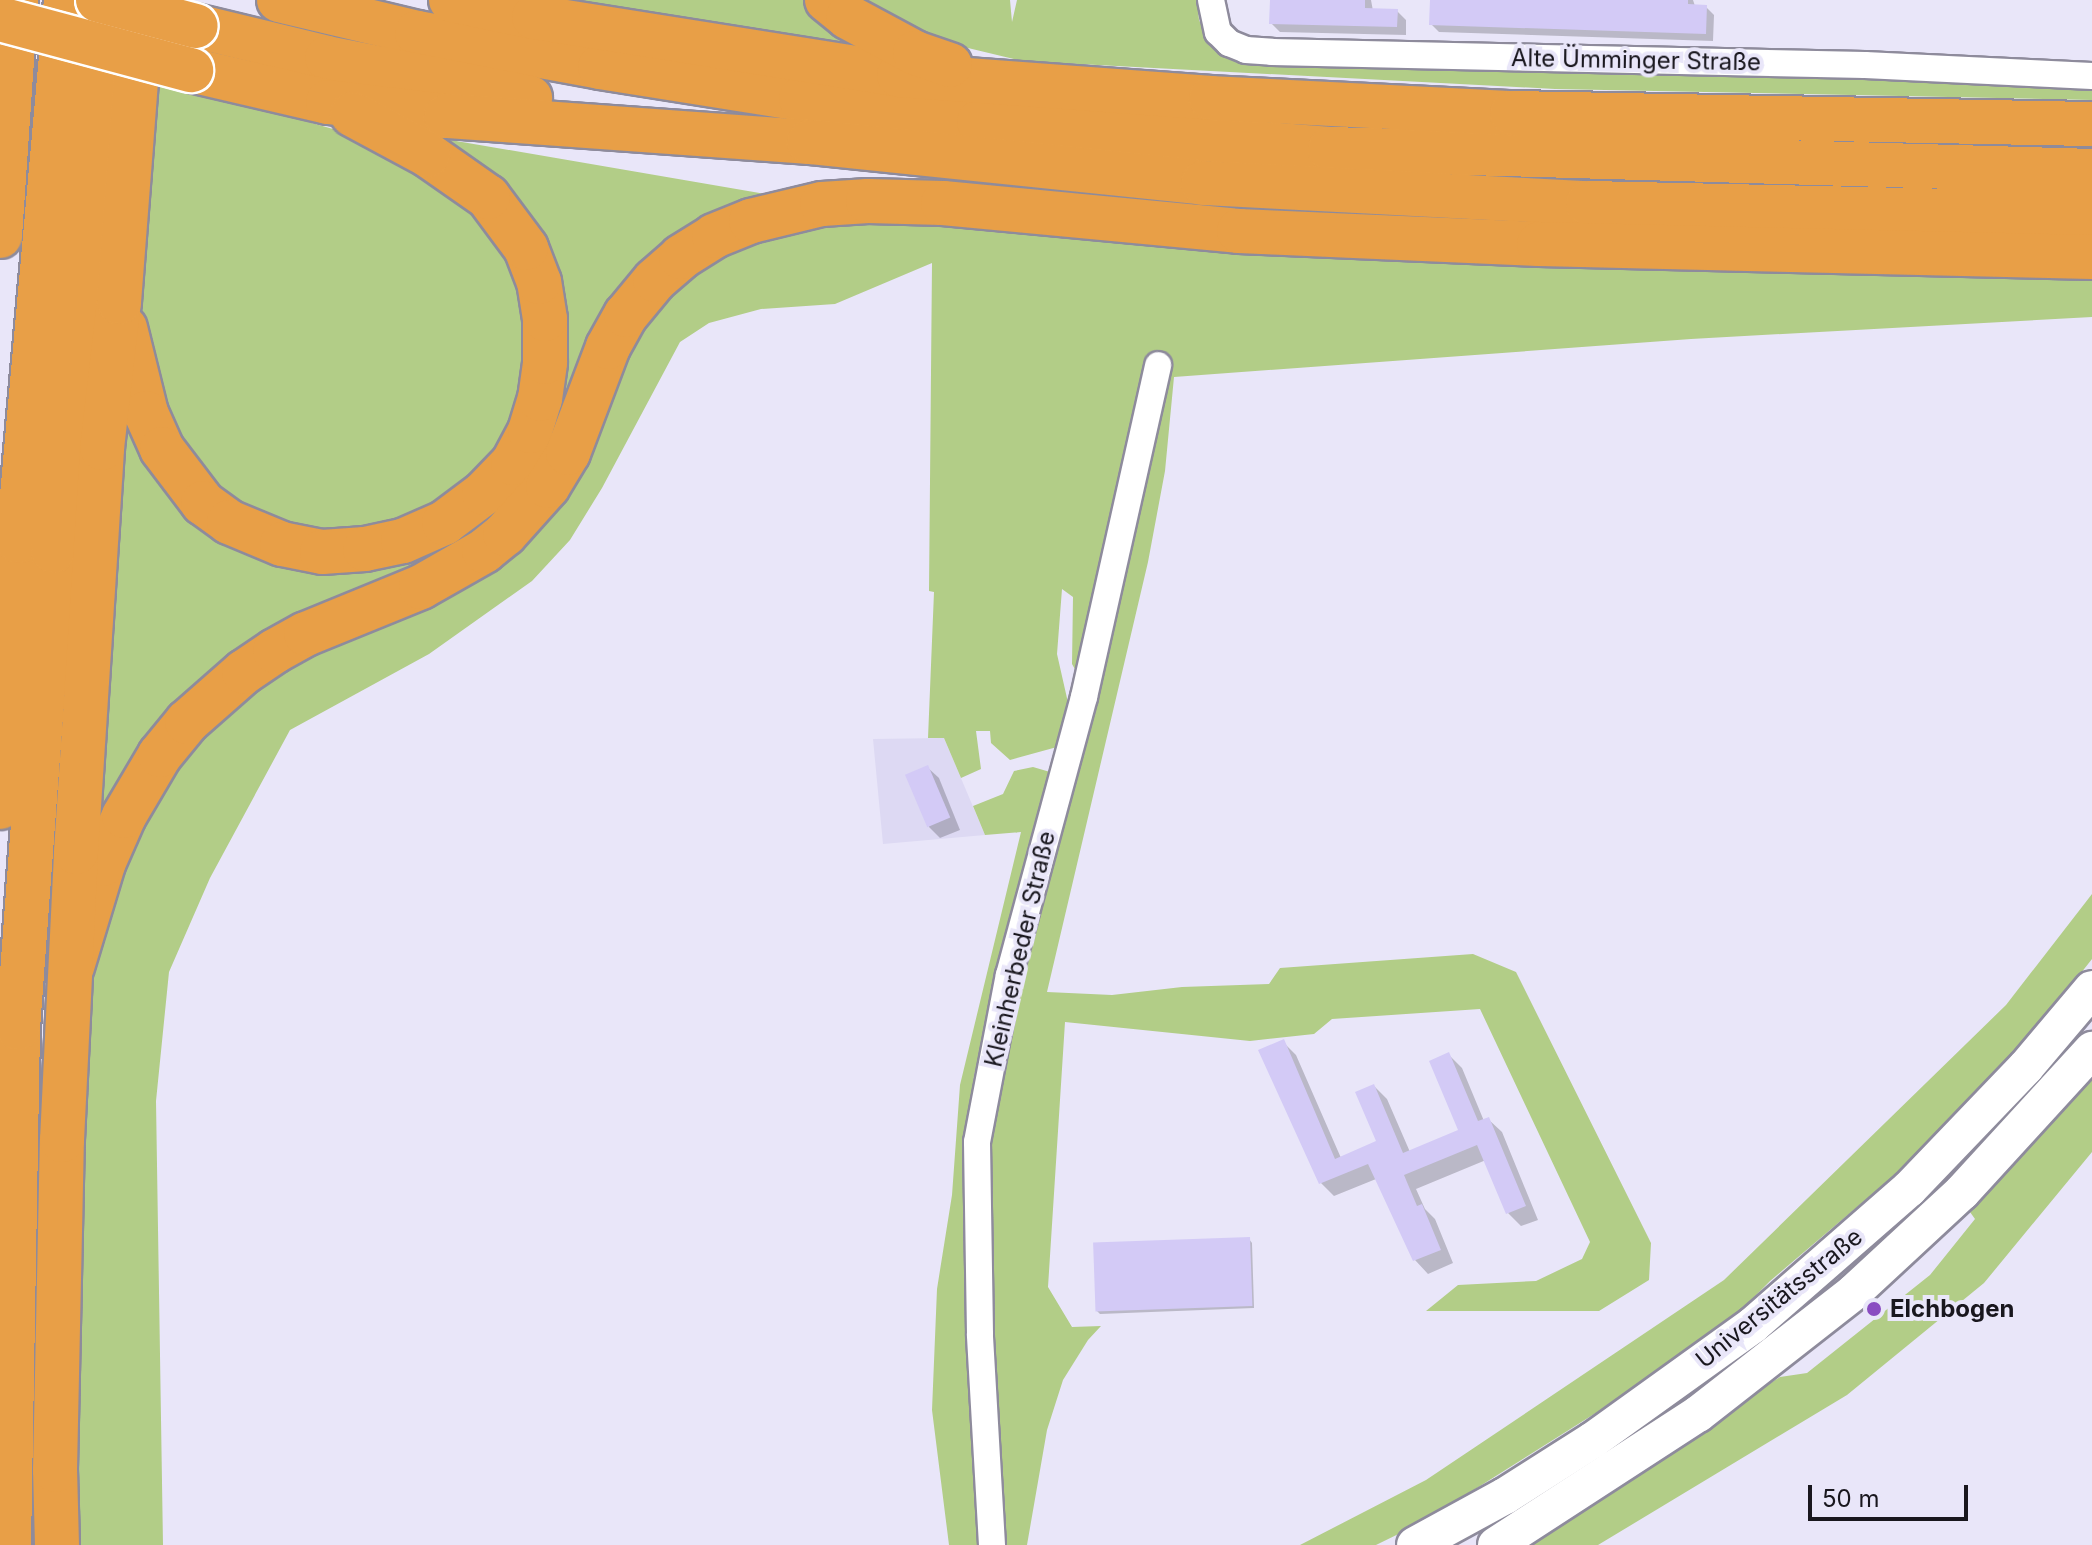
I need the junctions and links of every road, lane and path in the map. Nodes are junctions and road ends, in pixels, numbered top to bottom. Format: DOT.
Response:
graph roads {
  1 [pos="16,0"];
  2 [pos="66,0"];
  3 [pos="101,0"];
  4 [pos="142,0"];
  5 [pos="279,0"];
  6 [pos="451,0"];
  7 [pos="827,0"];
  8 [pos="1211,0"];
  9 [pos="0,19"];
  10 [pos="2092,76"];
  11 [pos="994,79"];
  12 [pos="328,102"];
  13 [pos="5,122"];
  14 [pos="2092,124"];
  15 [pos="809,142"];
  16 [pos="2092,171"];
  17 [pos="2092,214"];
  18 [pos="0,236"];
  19 [pos="2092,257"];
  20 [pos="119,302"];
  21 [pos="1158,365"];
  22 [pos="0,807"];
  23 [pos="72,967"];
  24 [pos="2092,989"];
  25 [pos="2092,1050"];
  26 [pos="9,1545"];
  27 [pos="57,1545"];
  28 [pos="992,1545"];
  29 [pos="1415,1545"];
  30 [pos="1496,1545"];
  1 -- 13 [label="highway"];
  2 -- 22 [label="highway"];
  3 -- 15 [label="highway, bridge"];
  3 -- 26 [label="highway"];
  4 -- 20 [label="highway"];
  5 -- 16 [label="highway"];
  6 -- 11 [label="highway"];
  7 -- 11 [label="highway"];
  8 -- 10 [label="street, Alte Ümminger Straße"];
  9 -- 12 [label="highway, bridge"];
  11 -- 14 [label="highway"];
  12 -- 15 [label="highway"];
  12 -- 20 [label="highway"];
  13 -- 18 [label="highway"];
  15 -- 17 [label="highway"];
  19 -- 23 [label="highway"];
  20 -- 23 [label="highway"];
  21 -- 28 [label="street, Kleinherbeder Straße"];
  23 -- 27 [label="highway"];
  24 -- 29 [label="main road, Universitätsstraße"];
  25 -- 30 [label="main road, Universitätsstraße"];
}
